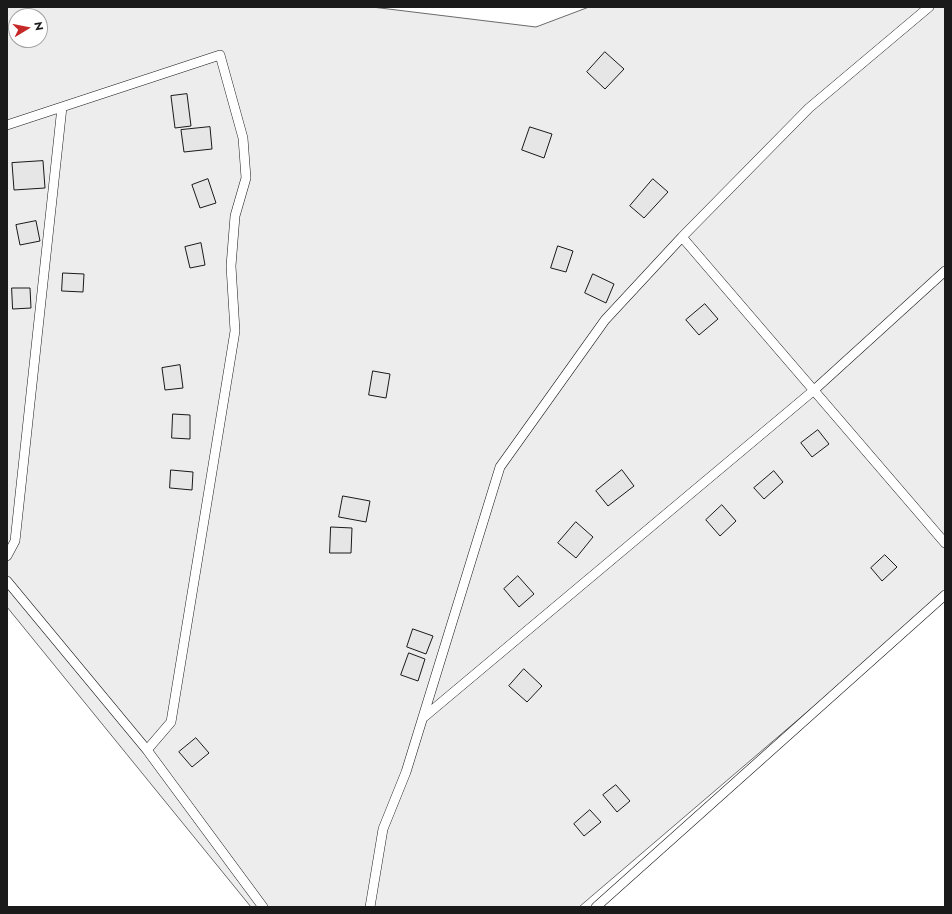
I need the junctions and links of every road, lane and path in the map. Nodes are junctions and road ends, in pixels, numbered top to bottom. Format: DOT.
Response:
graph roads {
  1 [pos="929,7"];
  2 [pos="62,107"];
  3 [pos="7,126"];
  4 [pos="682,238"];
  5 [pos="945,271"];
  6 [pos="812,391"];
  7 [pos="945,543"];
  8 [pos="7,556"];
  9 [pos="7,581"];
  10 [pos="945,595"];
  11 [pos="424,717"];
  12 [pos="147,750"];
  13 [pos="263,907"];
  14 [pos="370,907"];
  15 [pos="596,907"];
  1 -- 4 [label="lane"];
  2 -- 3 [label="lane"];
  2 -- 8 [label="lane"];
  2 -- 12 [label="lane"];
  4 -- 6 [label="lane"];
  4 -- 11 [label="lane"];
  5 -- 6 [label="lane"];
  6 -- 7 [label="lane"];
  6 -- 11 [label="lane"];
  9 -- 12 [label="lane"];
  10 -- 15 [label="lane"];
  11 -- 14 [label="lane"];
  12 -- 13 [label="lane"];
}
